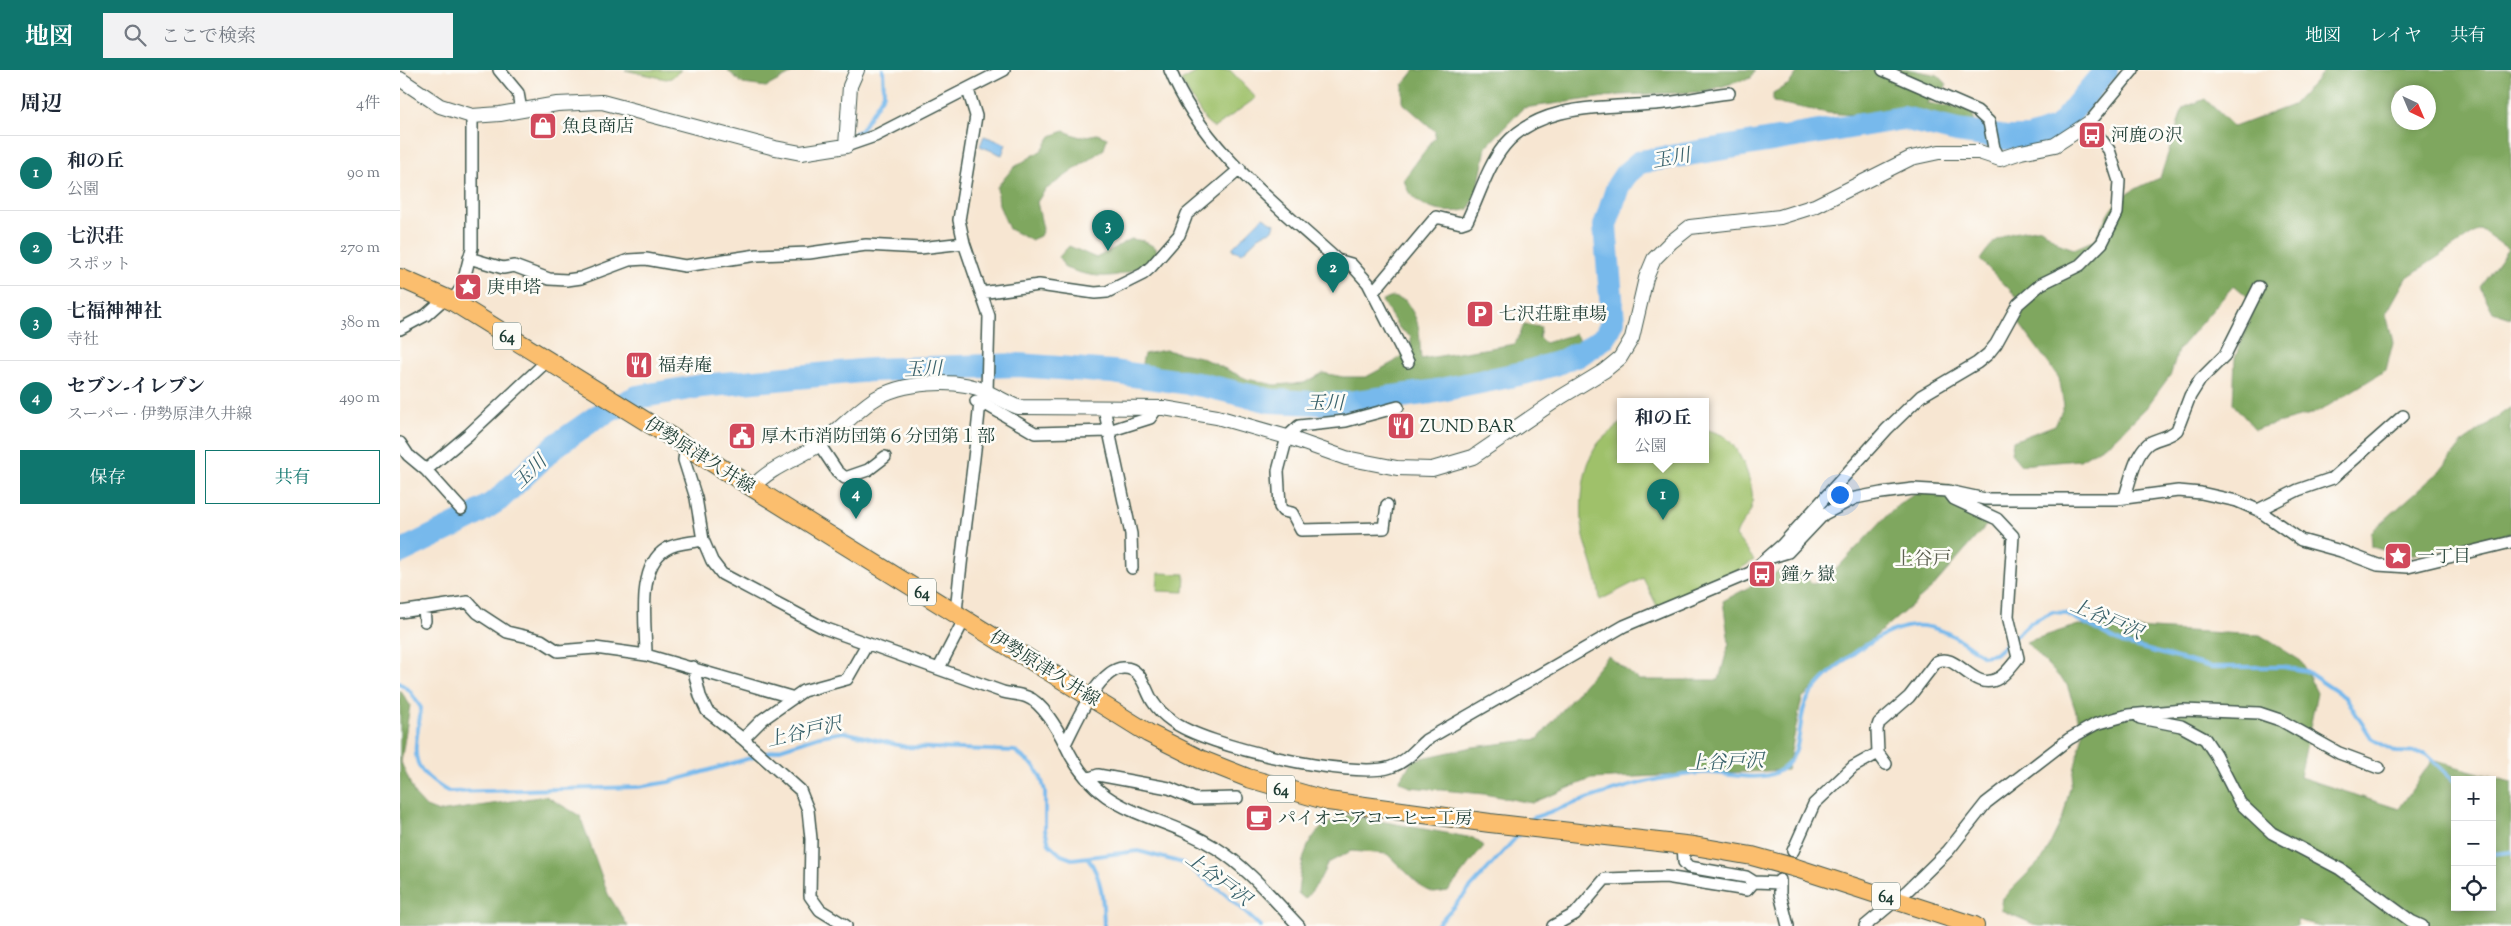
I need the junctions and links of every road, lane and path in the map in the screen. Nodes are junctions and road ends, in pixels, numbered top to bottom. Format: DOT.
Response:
graph roads {
  1 [pos="499,70"];
  2 [pos="857,70"];
  3 [pos="1004,70"];
  4 [pos="1170,70"];
  5 [pos="1882,70"];
  6 [pos="2133,70"];
  7 [pos="400,79"];
  8 [pos="968,90"];
  9 [pos="1729,93"];
  10 [pos="521,110"];
  11 [pos="472,116"];
  12 [pos="2088,123"];
  13 [pos="846,146"];
  14 [pos="1997,154"];
  15 [pos="1240,169"];
  16 [pos="964,243"];
  17 [pos="469,258"];
  18 [pos="400,278"];
  19 [pos="2259,287"];
  20 [pos="1374,291"];
  21 [pos="981,293"];
  22 [pos="448,299"];
  23 [pos="400,329"];
  24 [pos="547,361"];
  25 [pos="1408,362"];
  26 [pos="981,398"];
  27 [pos="1398,407"];
  28 [pos="1104,408"];
  29 [pos="1157,408"];
  30 [pos="2403,416"];
  31 [pos="1109,431"];
  32 [pos="1287,437"];
  33 [pos="400,443"];
  34 [pos="819,444"];
  35 [pos="686,446"];
  36 [pos="885,457"];
  37 [pos="426,470"];
  38 [pos="753,487"];
  39 [pos="1948,491"];
  40 [pos="2124,499"];
  41 [pos="1387,505"];
  42 [pos="461,509"];
  43 [pos="2258,510"];
  44 [pos="703,540"];
  45 [pos="2511,542"];
  46 [pos="1768,558"];
  47 [pos="1132,568"];
  48 [pos="424,608"];
  49 [pos="400,612"];
  50 [pos="961,616"];
  51 [pos="426,621"];
  52 [pos="867,644"];
  53 [pos="646,655"];
  54 [pos="693,667"];
  55 [pos="939,668"];
  56 [pos="791,697"];
  57 [pos="1091,697"];
  58 [pos="2128,715"];
  59 [pos="744,739"];
  60 [pos="1065,744"];
  61 [pos="1878,754"];
  62 [pos="1886,764"];
  63 [pos="2379,768"];
  64 [pos="1087,779"];
  65 [pos="1237,798"];
  66 [pos="1683,844"];
  67 [pos="1795,860"];
  68 [pos="1754,882"];
  69 [pos="1895,899"];
  70 [pos="846,926"];
  71 [pos="1299,926"];
  72 [pos="1553,926"];
  73 [pos="1788,926"];
  74 [pos="1865,926"];
  75 [pos="1975,926"];
  76 [pos="2422,926"];
  1 -- 10 [label="street"];
  2 -- 13 [label="street"];
  3 -- 8 [label="street"];
  4 -- 15 [label="street"];
  5 -- 14 [label="street"];
  6 -- 12 [label="street"];
  7 -- 11 [label="street"];
  8 -- 13 [label="street"];
  8 -- 16 [label="street"];
  9 -- 20 [label="street"];
  10 -- 11 [label="street"];
  10 -- 13 [label="street"];
  11 -- 17 [label="street"];
  12 -- 14 [label="street"];
  12 -- 46 [label="street"];
  14 -- 32 [label="street"];
  15 -- 20 [label="street"];
  15 -- 21 [label="street"];
  16 -- 17 [label="street"];
  16 -- 21 [label="street"];
  17 -- 22 [label="street"];
  18 -- 22 [label="main road, 64"];
  19 -- 40 [label="street"];
  20 -- 25 [label="street"];
  21 -- 26 [label="street"];
  22 -- 23 [label="street"];
  22 -- 24 [label="main road, 64"];
  24 -- 35 [label="main road, 伊勢原津久井線 / 64"];
  24 -- 37 [label="street"];
  26 -- 28 [label="street"];
  26 -- 31 [label="street"];
  26 -- 34 [label="street"];
  26 -- 50 [label="street"];
  27 -- 32 [label="street"];
  28 -- 29 [label="street"];
  28 -- 31 [label="street"];
  29 -- 31 [label="street"];
  29 -- 32 [label="street"];
  30 -- 43 [label="street"];
  31 -- 47 [label="street"];
  32 -- 41 [label="street"];
  33 -- 37 [label="street"];
  34 -- 36 [label="street"];
  34 -- 38 [label="street"];
  35 -- 38 [label="main road, 伊勢原津久井線 / 64"];
  35 -- 44 [label="street"];
  37 -- 42 [label="street"];
  38 -- 50 [label="main road, 伊勢原津久井線 / 64"];
  39 -- 40 [label="street"];
  39 -- 46 [label="street"];
  39 -- 61 [label="street"];
  40 -- 43 [label="street"];
  43 -- 45 [label="street"];
  44 -- 52 [label="street"];
  44 -- 53 [label="street"];
  46 -- 57 [label="street"];
  48 -- 49 [label="street"];
  48 -- 51 [label="street"];
  48 -- 53 [label="street"];
  50 -- 55 [label="street"];
  50 -- 57 [label="main road, 伊勢原津久井線 / 64"];
  52 -- 55 [label="street"];
  52 -- 56 [label="street"];
  53 -- 54 [label="street"];
  54 -- 56 [label="street"];
  54 -- 59 [label="street"];
  55 -- 60 [label="street"];
  56 -- 59 [label="street"];
  57 -- 60 [label="street"];
  57 -- 66 [label="main road, 伊勢原津久井線 / 64"];
  58 -- 63 [label="street"];
  58 -- 69 [label="street"];
  58 -- 76 [label="street"];
  59 -- 70 [label="street"];
  60 -- 64 [label="street"];
  61 -- 62 [label="street"];
  61 -- 67 [label="street"];
  64 -- 65 [label="street"];
  64 -- 71 [label="street"];
  66 -- 67 [label="main road, 64, bridge"];
  66 -- 68 [label="street"];
  67 -- 69 [label="main road, 64"];
  68 -- 72 [label="street"];
  68 -- 73 [label="street"];
  69 -- 74 [label="street"];
  69 -- 75 [label="main road, 64"];
}
